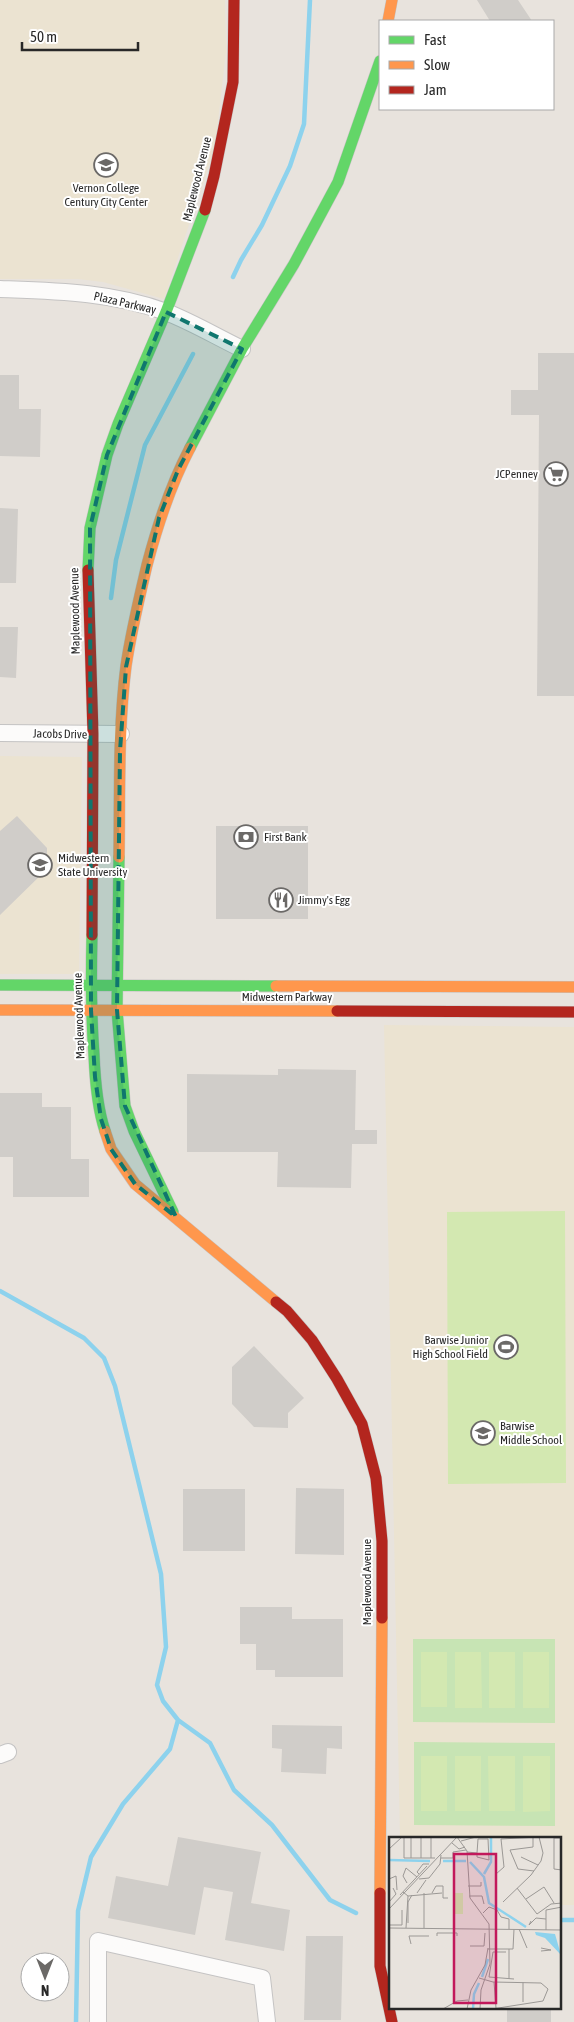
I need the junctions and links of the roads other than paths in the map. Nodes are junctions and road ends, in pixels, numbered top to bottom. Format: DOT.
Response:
graph roads {
  1 [pos="234,0"];
  2 [pos="392,0"];
  3 [pos="388,20"];
  4 [pos="379,64"];
  5 [pos="0,289"];
  6 [pos="166,312"];
  7 [pos="242,349"];
  8 [pos="0,733"];
  9 [pos="93,734"];
  10 [pos="121,734"];
  11 [pos="0,985"];
  12 [pos="91,985"];
  13 [pos="118,986"];
  14 [pos="574,987"];
  15 [pos="484,999"];
  16 [pos="0,1010"];
  17 [pos="91,1010"];
  18 [pos="117,1010"];
  19 [pos="574,1012"];
  20 [pos="176,1217"];
  21 [pos="389,2008"];
  22 [pos="98,2022"];
  23 [pos="267,2022"];
  1 -- 6 [label="street, Maplewood Avenue"];
  2 -- 3 [label="street"];
  4 -- 7 [label="street, Maplewood Avenue"];
  5 -- 6 [label="street, Plaza Parkway"];
  6 -- 7 [label="street, Plaza Parkway"];
  6 -- 9 [label="street, Maplewood Avenue"];
  7 -- 10 [label="street, Maplewood Avenue"];
  8 -- 9 [label="street, Jacobs Drive"];
  9 -- 10 [label="street, Jacobs Drive"];
  9 -- 12 [label="street, Maplewood Avenue"];
  10 -- 13 [label="street, Maplewood Avenue"];
  11 -- 12 [label="street, Midwestern Parkway"];
  12 -- 13 [label="street, Midwestern Parkway"];
  12 -- 17 [label="street, Maplewood Avenue"];
  13 -- 15 [label="street, Midwestern Parkway"];
  13 -- 18 [label="street, Maplewood Avenue"];
  14 -- 15 [label="street, Midwestern Parkway"];
  15 -- 18 [label="street, Midwestern Parkway"];
  15 -- 19 [label="street, Midwestern Parkway"];
  16 -- 17 [label="street, Midwestern Parkway"];
  17 -- 18 [label="street, Midwestern Parkway"];
  17 -- 20 [label="street, Maplewood Avenue"];
  18 -- 20 [label="street, Maplewood Avenue"];
  20 -- 21 [label="street, Maplewood Avenue"];
  22 -- 23 [label="street"];
}
